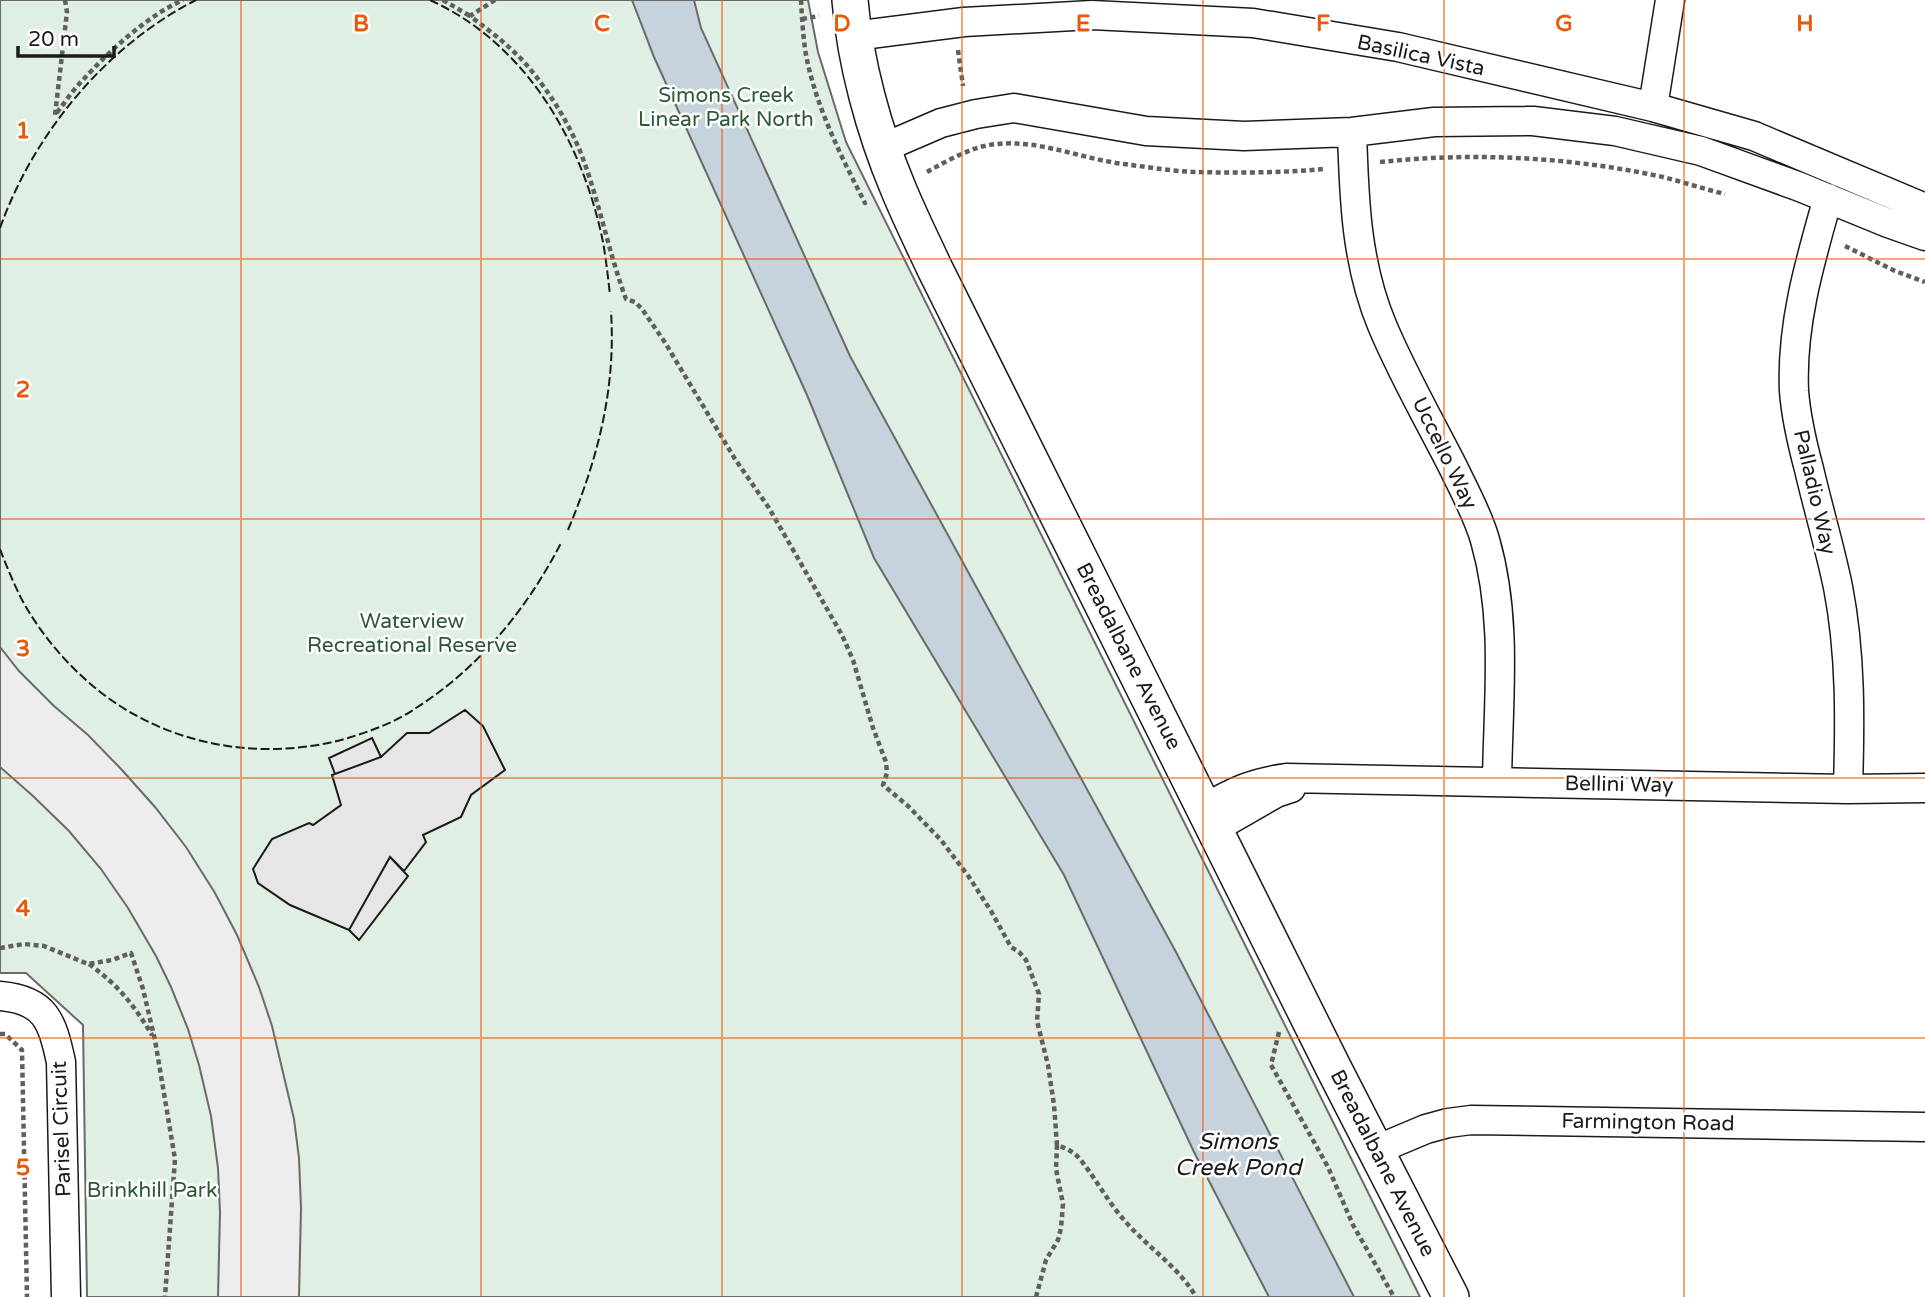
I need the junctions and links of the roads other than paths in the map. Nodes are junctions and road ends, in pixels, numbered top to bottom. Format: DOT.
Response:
graph roads {
  1 [pos="850,0"];
  2 [pos="1670,0"];
  3 [pos="854,36"];
  4 [pos="1653,107"];
  5 [pos="1352,132"];
  6 [pos="883,148"];
  7 [pos="1828,198"];
  8 [pos="1925,208"];
  9 [pos="1925,236"];
  10 [pos="1497,782"];
  11 [pos="1925,788"];
  12 [pos="1848,789"];
  13 [pos="1210,818"];
  14 [pos="0,996"];
  15 [pos="1925,1127"];
  16 [pos="1377,1150"];
  17 [pos="66,1297"];
  18 [pos="1451,1297"];
  1 -- 3 [label="street, Breadalbane Avenue"];
  2 -- 4 [label="street"];
  3 -- 4 [label="street, Basilica Vista"];
  3 -- 6 [label="street, Breadalbane Avenue"];
  4 -- 8 [label="street, Basilica Vista"];
  5 -- 6 [label="street"];
  5 -- 7 [label="street"];
  5 -- 10 [label="street, Uccello Way"];
  6 -- 13 [label="street, Breadalbane Avenue"];
  7 -- 9 [label="street"];
  7 -- 12 [label="street, Palladio Way"];
  10 -- 12 [label="street, Bellini Way"];
  10 -- 13 [label="street, Bellini Way"];
  11 -- 12 [label="street, Bellini Way"];
  13 -- 16 [label="street, Breadalbane Avenue"];
  14 -- 17 [label="street, Parisel Circuit"];
  15 -- 16 [label="street, Farmington Road"];
  16 -- 18 [label="street, Breadalbane Avenue"];
}
